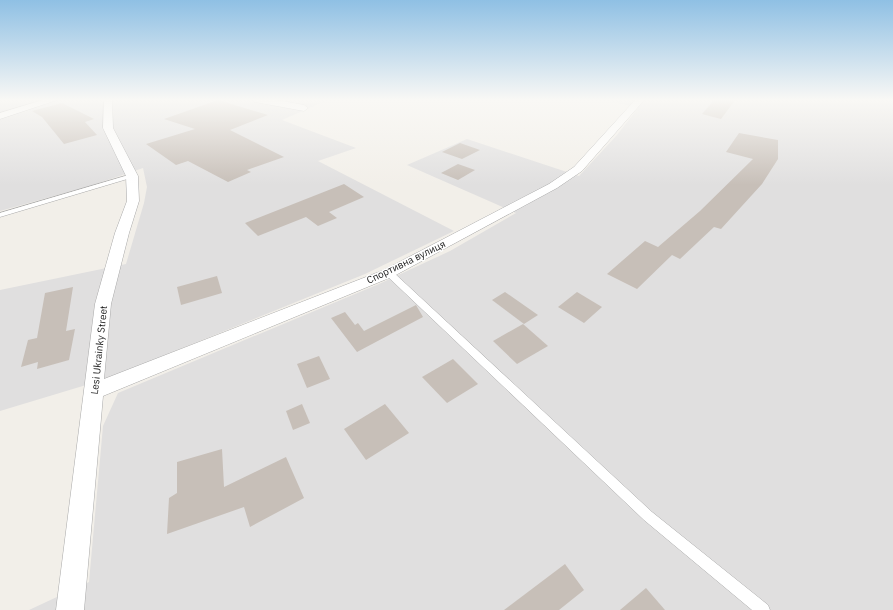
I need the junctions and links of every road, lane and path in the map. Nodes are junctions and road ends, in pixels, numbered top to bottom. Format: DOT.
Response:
graph roads {
  1 [pos="108,127"];
  2 [pos="615,127"];
  3 [pos="132,176"];
  4 [pos="0,215"];
  5 [pos="389,273"];
  6 [pos="95,390"];
  7 [pos="70,610"];
  8 [pos="763,610"];
  1 -- 3 [label="street, Lesi Ukrainky Street"];
  2 -- 5 [label="street, Спортивна вулиця"];
  3 -- 4 [label="lane"];
  3 -- 6 [label="street, Lesi Ukrainky Street"];
  5 -- 6 [label="street, Спортивна вулиця"];
  5 -- 8 [label="lane"];
  6 -- 7 [label="street, Lesi Ukrainky Street"];
}
